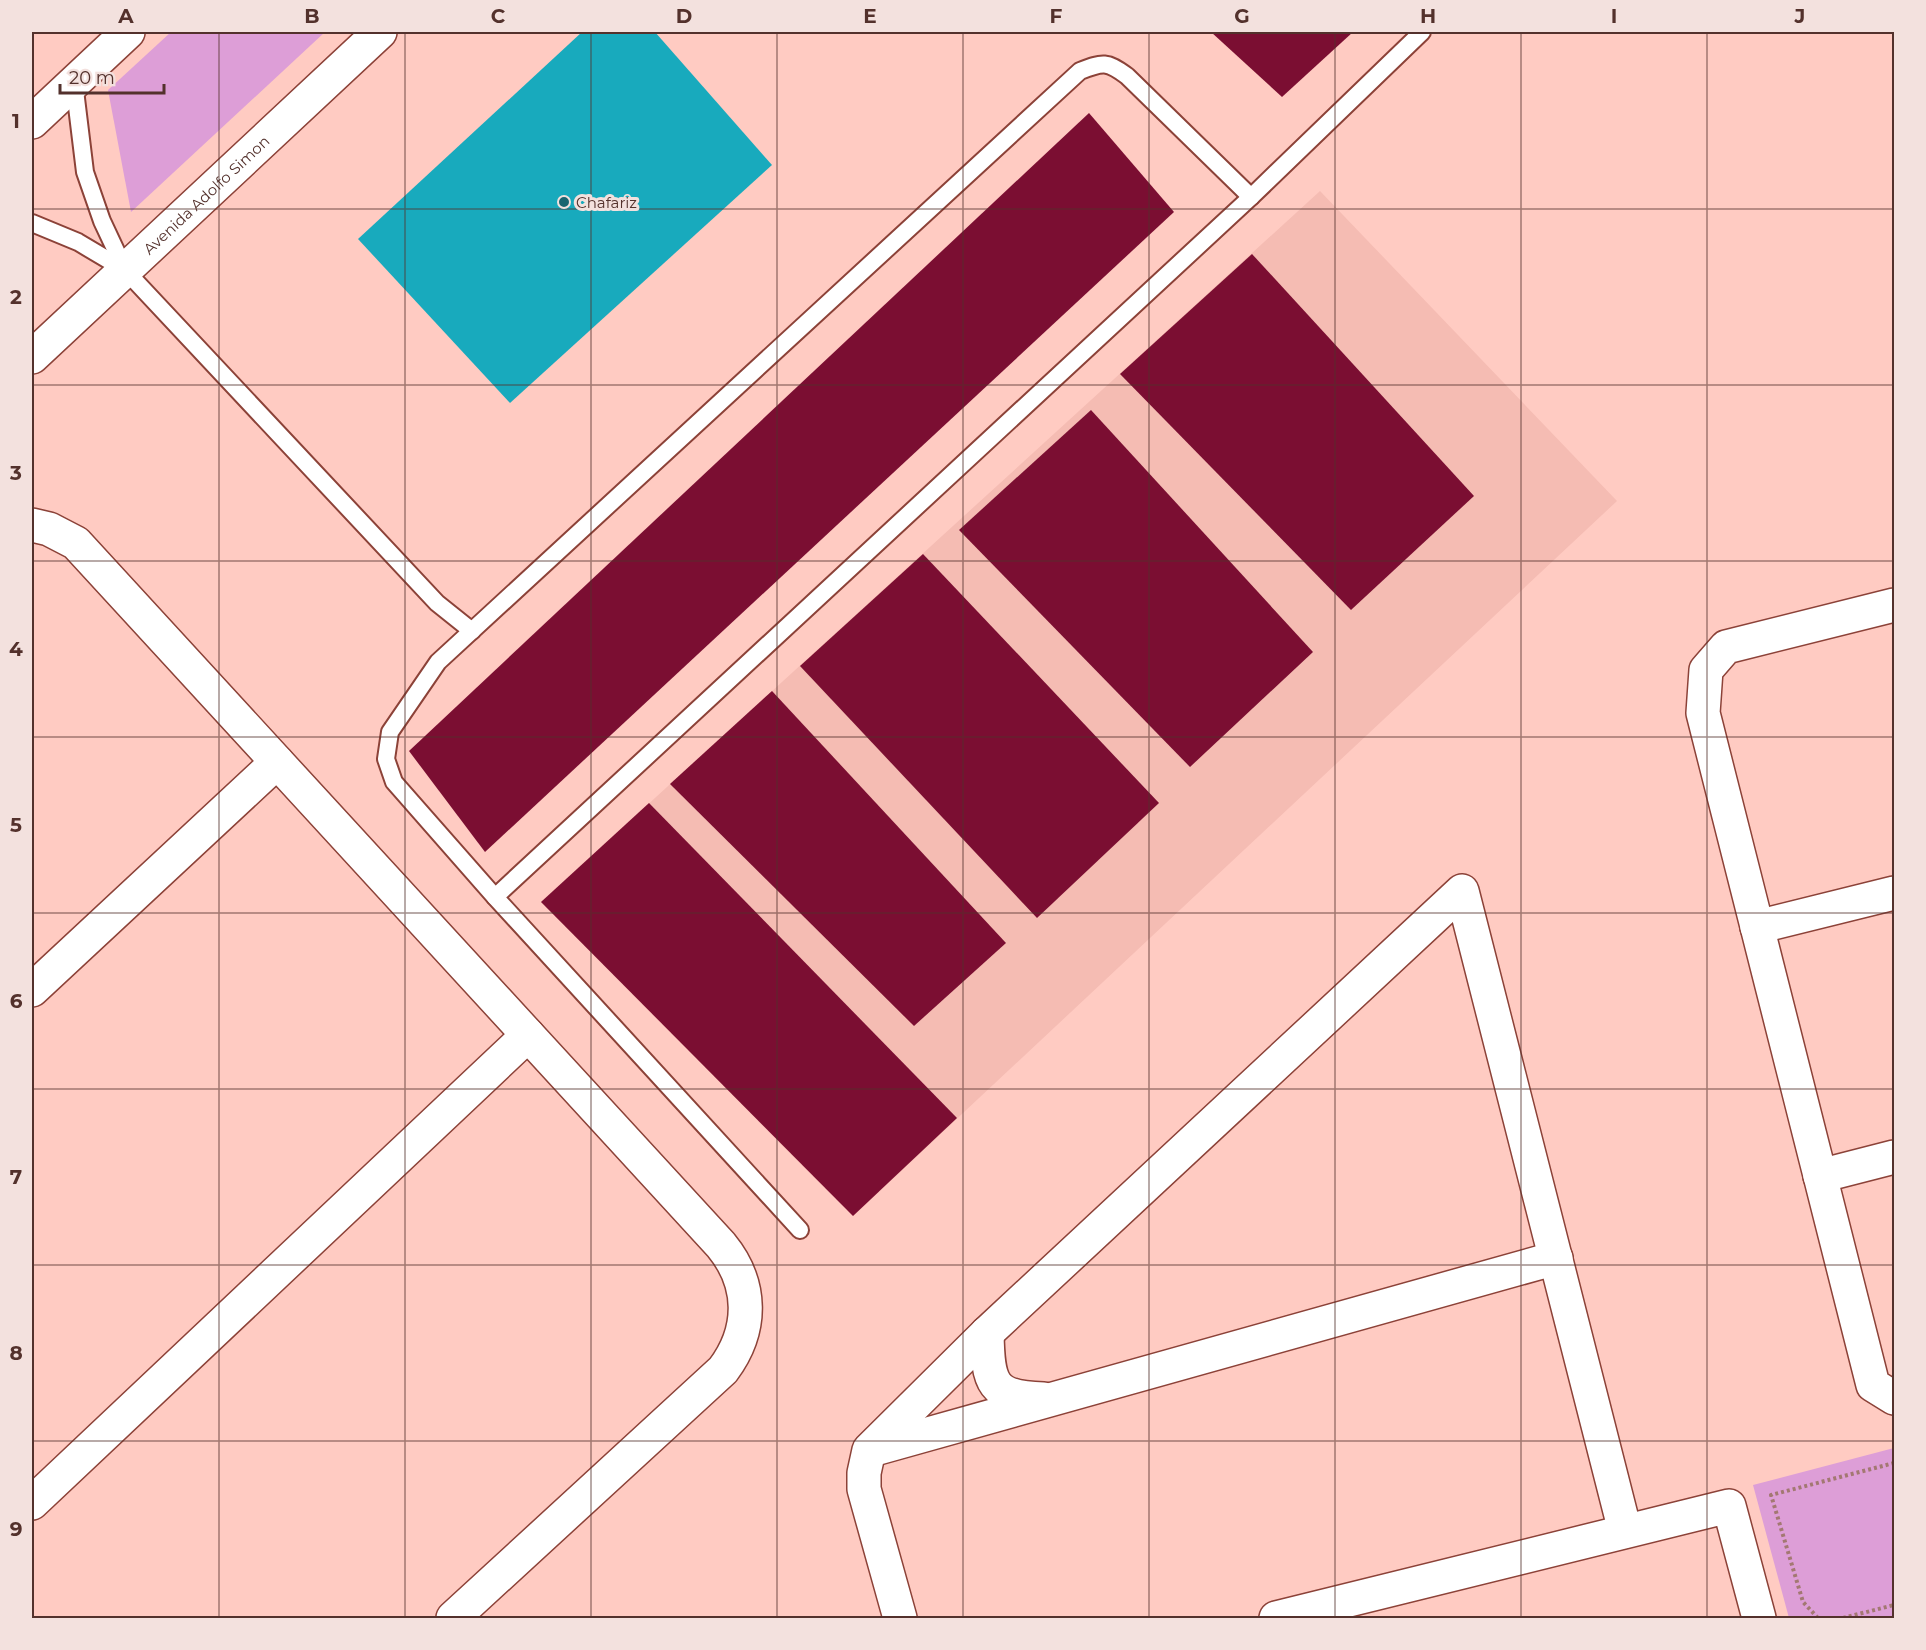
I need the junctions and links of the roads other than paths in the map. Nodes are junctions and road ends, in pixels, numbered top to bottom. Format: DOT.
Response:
graph roads {
  1 [pos="128,32"];
  2 [pos="380,32"];
  3 [pos="1422,32"];
  4 [pos="74,82"];
  5 [pos="32,122"];
  6 [pos="1251,197"];
  7 [pos="32,223"];
  8 [pos="125,270"];
  9 [pos="32,357"];
  10 [pos="32,525"];
  11 [pos="1894,605"];
  12 [pos="472,632"];
  13 [pos="277,762"];
  14 [pos="1894,893"];
  15 [pos="495,897"];
  16 [pos="1757,927"];
  17 [pos="32,990"];
  18 [pos="528,1035"];
  19 [pos="1894,1157"];
  20 [pos="1820,1176"];
  21 [pos="800,1230"];
  22 [pos="1556,1258"];
  23 [pos="987,1334"];
  24 [pos="1894,1398"];
  25 [pos="1058,1399"];
  26 [pos="869,1450"];
  27 [pos="32,1503"];
  28 [pos="1625,1531"];
  29 [pos="453,1618"];
  30 [pos="900,1618"];
  31 [pos="1276,1618"];
  32 [pos="1759,1618"];
  1 -- 4 [label="main road"];
  2 -- 8 [label="main road, Avenida Adolfo Simon"];
  3 -- 6 [label="lane"];
  4 -- 5 [label="main road"];
  4 -- 8 [label="lane"];
  6 -- 12 [label="lane"];
  6 -- 15 [label="lane"];
  7 -- 8 [label="lane"];
  8 -- 9 [label="main road, Avenida Adolfo Simon"];
  8 -- 12 [label="lane"];
  10 -- 13 [label="main road"];
  11 -- 16 [label="main road"];
  12 -- 15 [label="lane"];
  13 -- 17 [label="main road"];
  13 -- 18 [label="main road"];
  14 -- 16 [label="main road"];
  15 -- 21 [label="lane"];
  16 -- 20 [label="main road"];
  18 -- 27 [label="main road"];
  18 -- 29 [label="main road"];
  19 -- 20 [label="main road"];
  20 -- 24 [label="main road"];
  22 -- 23 [label="main road"];
  22 -- 25 [label="main road"];
  22 -- 28 [label="main road"];
  23 -- 25 [label="main road"];
  23 -- 26 [label="main road"];
  25 -- 26 [label="main road"];
  26 -- 30 [label="main road"];
  28 -- 31 [label="main road"];
  28 -- 32 [label="main road"];
}
